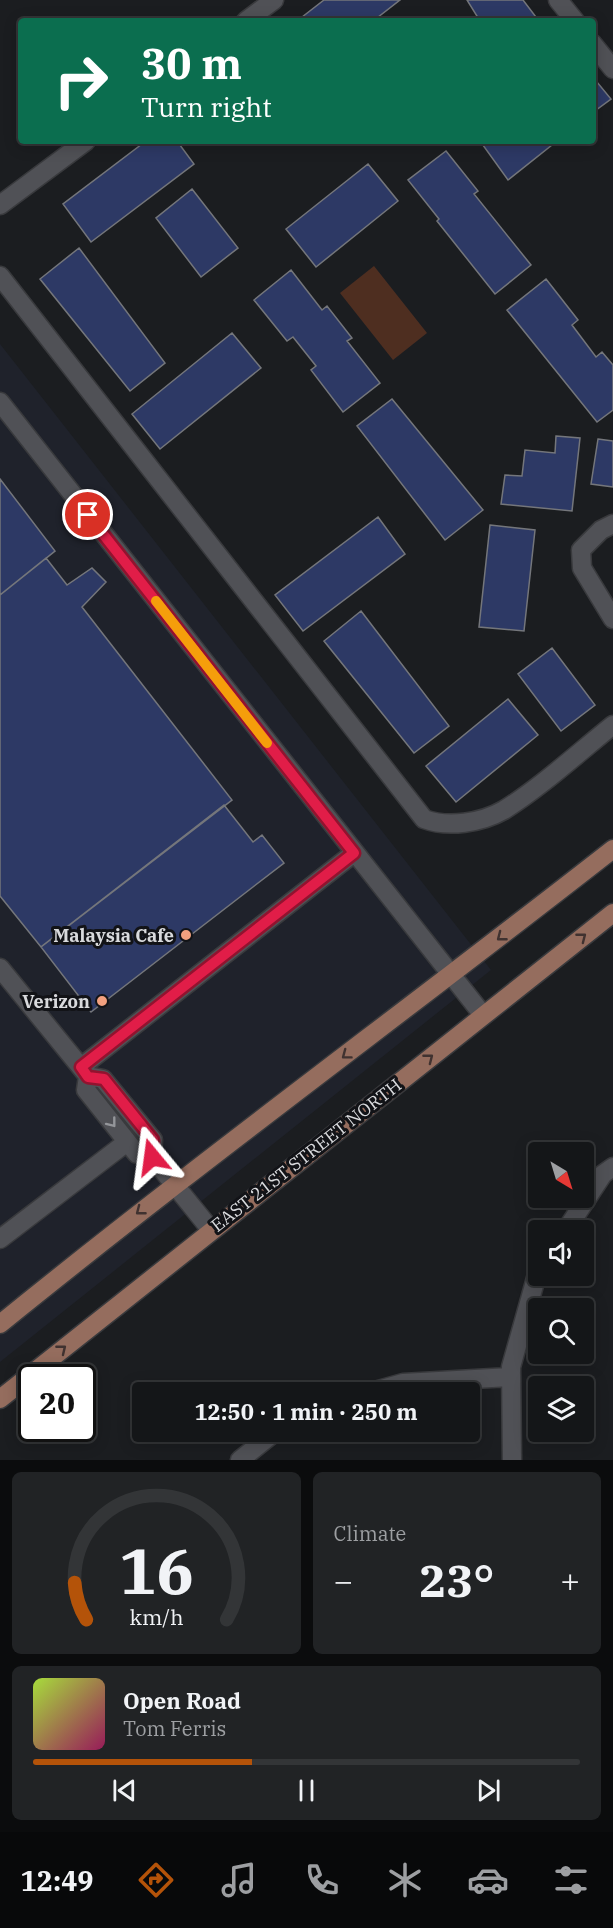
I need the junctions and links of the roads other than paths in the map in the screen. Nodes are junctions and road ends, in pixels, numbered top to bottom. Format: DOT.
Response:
graph roads {
  1 [pos="274,0"];
  2 [pos="558,0"];
  3 [pos="250,18"];
  4 [pos="573,18"];
  5 [pos="596,48"];
  6 [pos="613,69"];
  7 [pos="82,144"];
  8 [pos="0,205"];
  9 [pos="0,276"];
  10 [pos="0,402"];
  11 [pos="613,524"];
  12 [pos="613,618"];
  13 [pos="613,726"];
  14 [pos="613,849"];
  15 [pos="354,853"];
  16 [pos="613,913"];
  17 [pos="0,968"];
  18 [pos="452,974"];
  19 [pos="483,1015"];
  20 [pos="84,1072"];
  21 [pos="127,1142"];
  22 [pos="152,1157"];
  23 [pos="613,1167"];
  24 [pos="175,1184"];
  25 [pos="573,1220"];
  26 [pos="211,1230"];
  27 [pos="0,1239"];
  28 [pos="534,1286"];
  29 [pos="0,1324"];
  30 [pos="511,1377"];
  31 [pos="421,1382"];
  32 [pos="0,1399"];
  33 [pos="262,1442"];
  34 [pos="240,1460"];
  35 [pos="512,1460"];
  1 -- 3 [label="street"];
  2 -- 4 [label="street"];
  5 -- 6 [label="street"];
  7 -- 8 [label="street"];
  9 -- 13 [label="street"];
  10 -- 15 [label="street"];
  11 -- 12 [label="street"];
  14 -- 18 [label="main road, one-way"];
  15 -- 18 [label="street"];
  15 -- 20 [label="street"];
  19 -- 16 [label="main road, EAST 21ST STREET NORTH, one-way"];
  17 -- 20 [label="street"];
  18 -- 19 [label="street"];
  18 -- 24 [label="main road, one-way"];
  26 -- 19 [label="main road, EAST 21ST STREET NORTH, one-way"];
  20 -- 21 [label="street, one-way"];
  20 -- 22 [label="street"];
  21 -- 22 [label="street"];
  21 -- 27 [label="street"];
  22 -- 24 [label="street"];
  23 -- 25 [label="street"];
  24 -- 26 [label="street"];
  24 -- 29 [label="main road, one-way"];
  32 -- 26 [label="main road, EAST 21ST STREET NORTH, one-way"];
  28 -- 30 [label="street"];
  30 -- 31 [label="street"];
  30 -- 35 [label="street"];
  33 -- 34 [label="street"];
}
